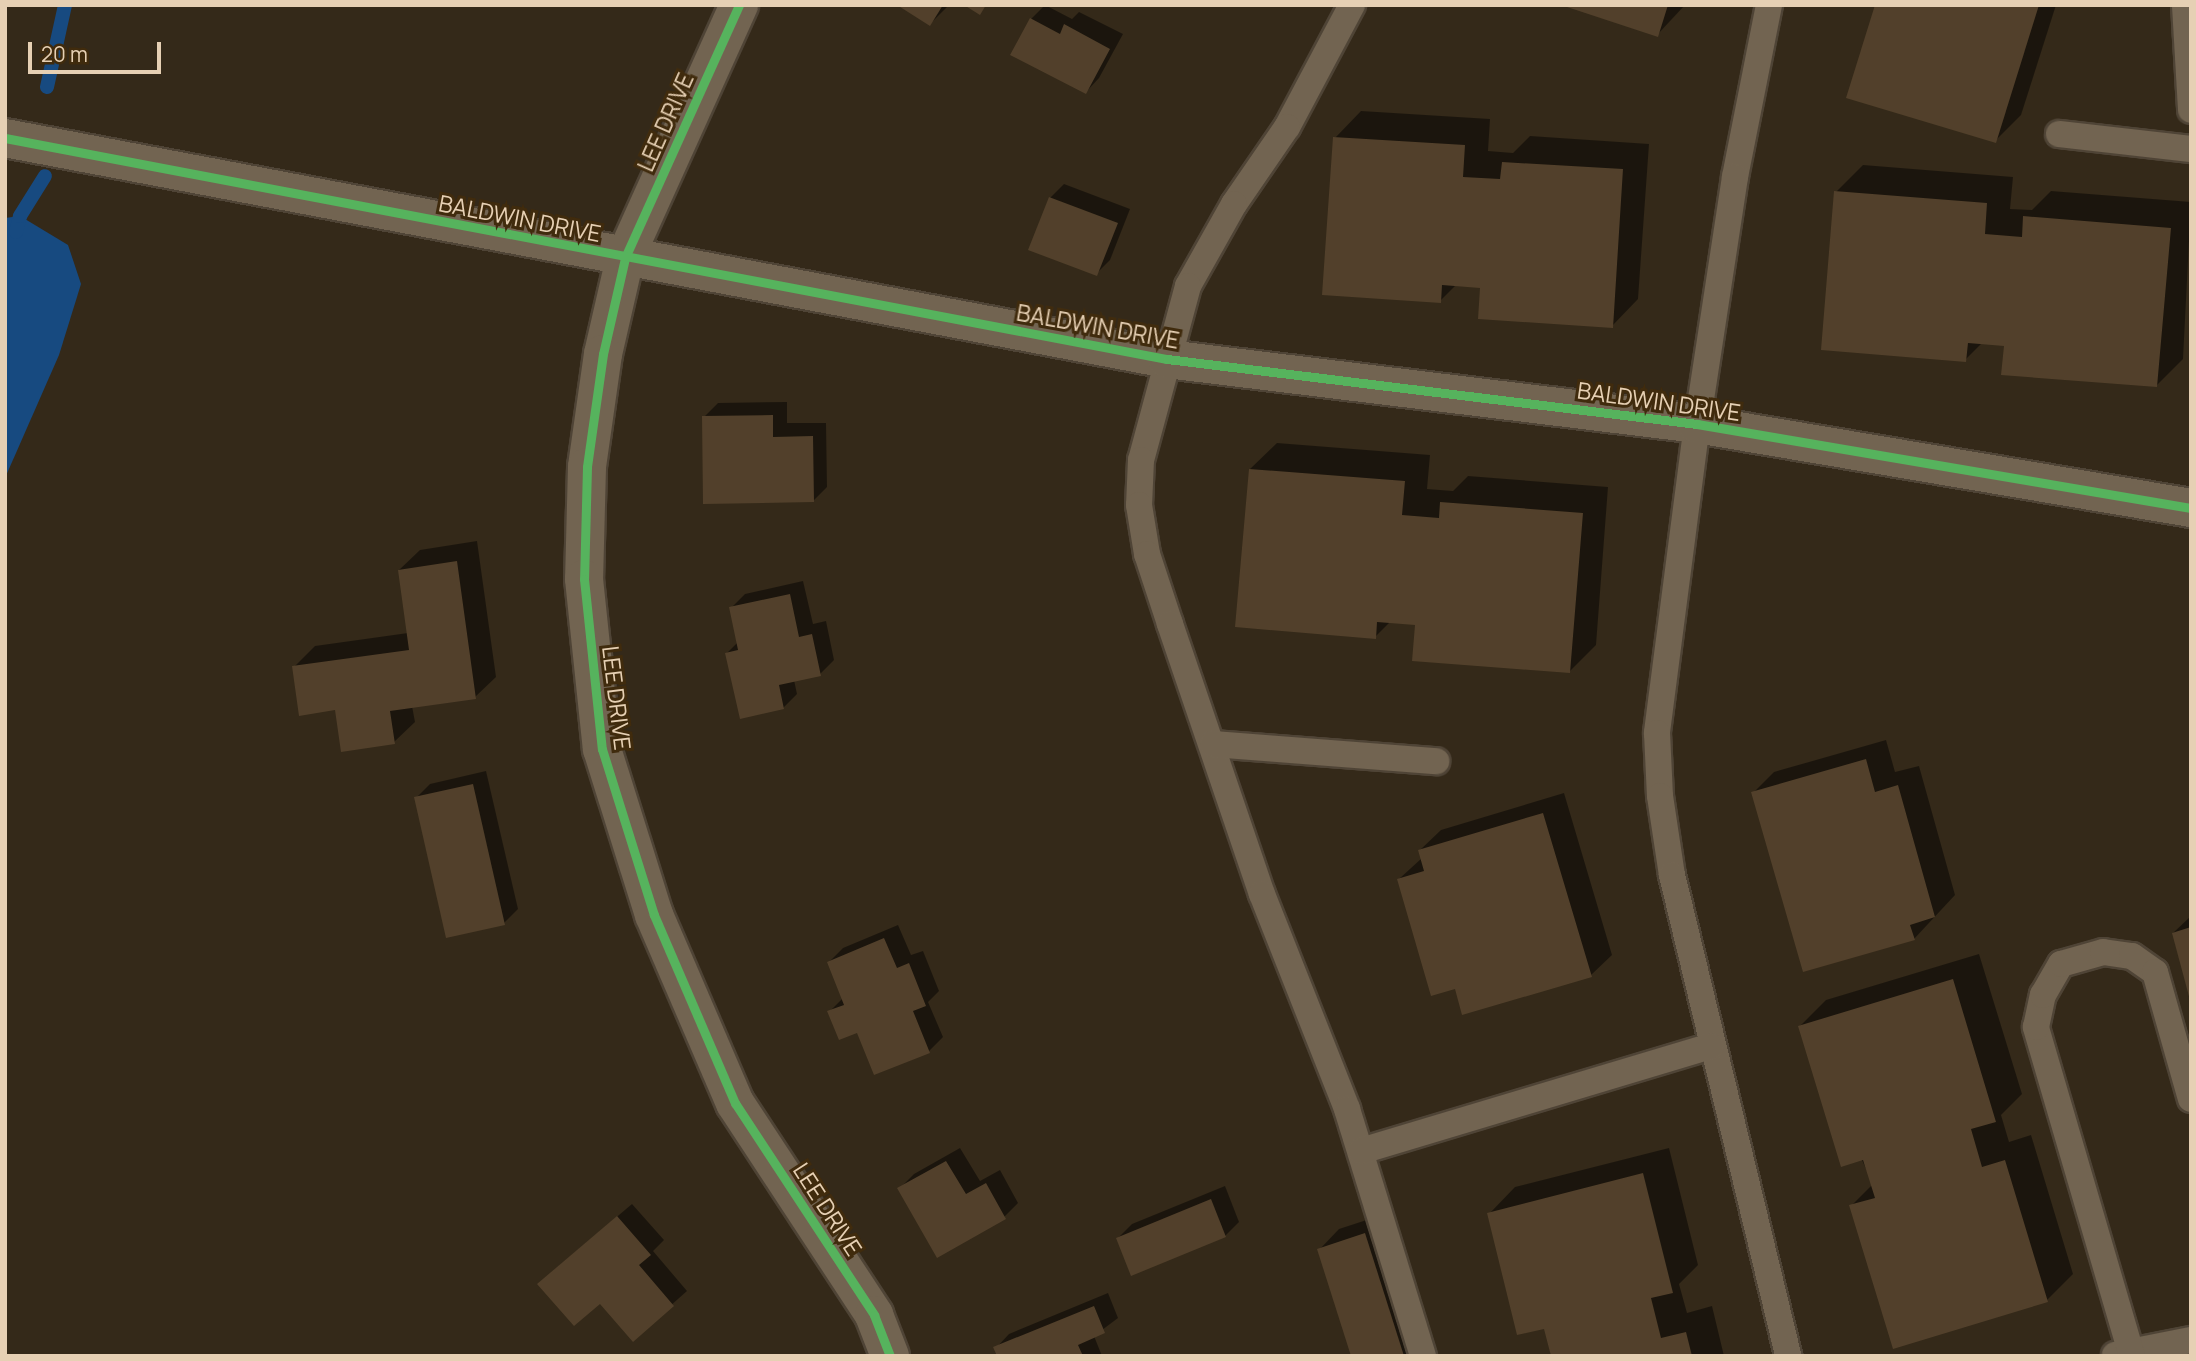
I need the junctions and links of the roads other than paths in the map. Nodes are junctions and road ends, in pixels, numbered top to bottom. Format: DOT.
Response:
graph roads {
  1 [pos="739,5"];
  2 [pos="1352,5"];
  3 [pos="1769,5"];
  4 [pos="2185,5"];
  5 [pos="2191,110"];
  6 [pos="2059,134"];
  7 [pos="5,138"];
  8 [pos="2191,149"];
  9 [pos="625,258"];
  10 [pos="1167,359"];
  11 [pos="1697,424"];
  12 [pos="2191,508"];
  13 [pos="1213,744"];
  14 [pos="1436,761"];
  15 [pos="1711,1046"];
  16 [pos="2191,1099"];
  17 [pos="1361,1151"];
  18 [pos="2191,1340"];
  19 [pos="2125,1354"];
  20 [pos="890,1356"];
  21 [pos="1423,1356"];
  22 [pos="1788,1356"];
  1 -- 9 [label="street, LEE DRIVE"];
  2 -- 10 [label="lane"];
  3 -- 11 [label="lane"];
  4 -- 5 [label="lane"];
  6 -- 8 [label="lane"];
  7 -- 9 [label="street, BALDWIN DRIVE"];
  9 -- 10 [label="street, BALDWIN DRIVE"];
  9 -- 20 [label="street, LEE DRIVE"];
  10 -- 11 [label="street, BALDWIN DRIVE"];
  10 -- 13 [label="lane"];
  11 -- 12 [label="street, BALDWIN DRIVE"];
  11 -- 15 [label="lane"];
  13 -- 14 [label="lane"];
  13 -- 17 [label="lane"];
  15 -- 17 [label="lane"];
  15 -- 22 [label="lane"];
  16 -- 19 [label="lane"];
  17 -- 21 [label="lane"];
  18 -- 19 [label="lane"];
}
